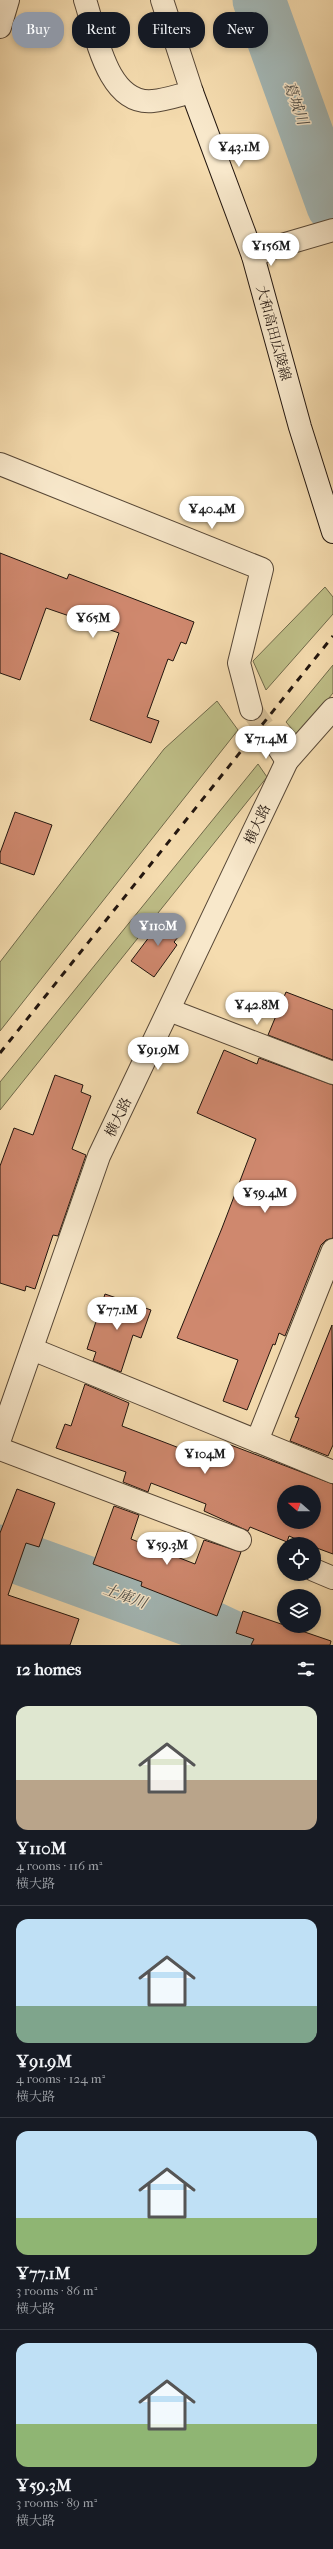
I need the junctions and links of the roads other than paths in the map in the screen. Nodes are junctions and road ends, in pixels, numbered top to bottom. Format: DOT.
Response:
graph roads {
  1 [pos="8,0"];
  2 [pos="85,0"];
  3 [pos="162,0"];
  4 [pos="0,27"];
  5 [pos="192,92"];
  6 [pos="333,230"];
  7 [pos="253,256"];
  8 [pos="0,464"];
  9 [pos="333,532"];
  10 [pos="333,709"];
  11 [pos="251,710"];
  12 [pos="274,741"];
  13 [pos="287,761"];
  14 [pos="169,1010"];
  15 [pos="333,1073"];
  16 [pos="333,1250"];
  17 [pos="32,1349"];
  18 [pos="0,1439"];
  19 [pos="257,1441"];
  20 [pos="0,1449"];
  21 [pos="333,1472"];
  22 [pos="240,1540"];
  23 [pos="321,1573"];
  24 [pos="333,1578"];
  1 -- 4 [label="street"];
  2 -- 5 [label="street"];
  3 -- 5 [label="street, 大和高田広陵線"];
  5 -- 7 [label="street, 大和高田広陵線"];
  6 -- 7 [label="street"];
  7 -- 9 [label="street, 大和高田広陵線"];
  8 -- 11 [label="street"];
  10 -- 13 [label="street, 横大路"];
  12 -- 13 [label="street"];
  13 -- 14 [label="street, 横大路"];
  14 -- 15 [label="street"];
  14 -- 17 [label="street, 横大路"];
  16 -- 19 [label="street"];
  17 -- 18 [label="street, 横大路"];
  17 -- 19 [label="street"];
  19 -- 21 [label="street"];
  20 -- 22 [label="street"];
  23 -- 24 [label="street"];
}
